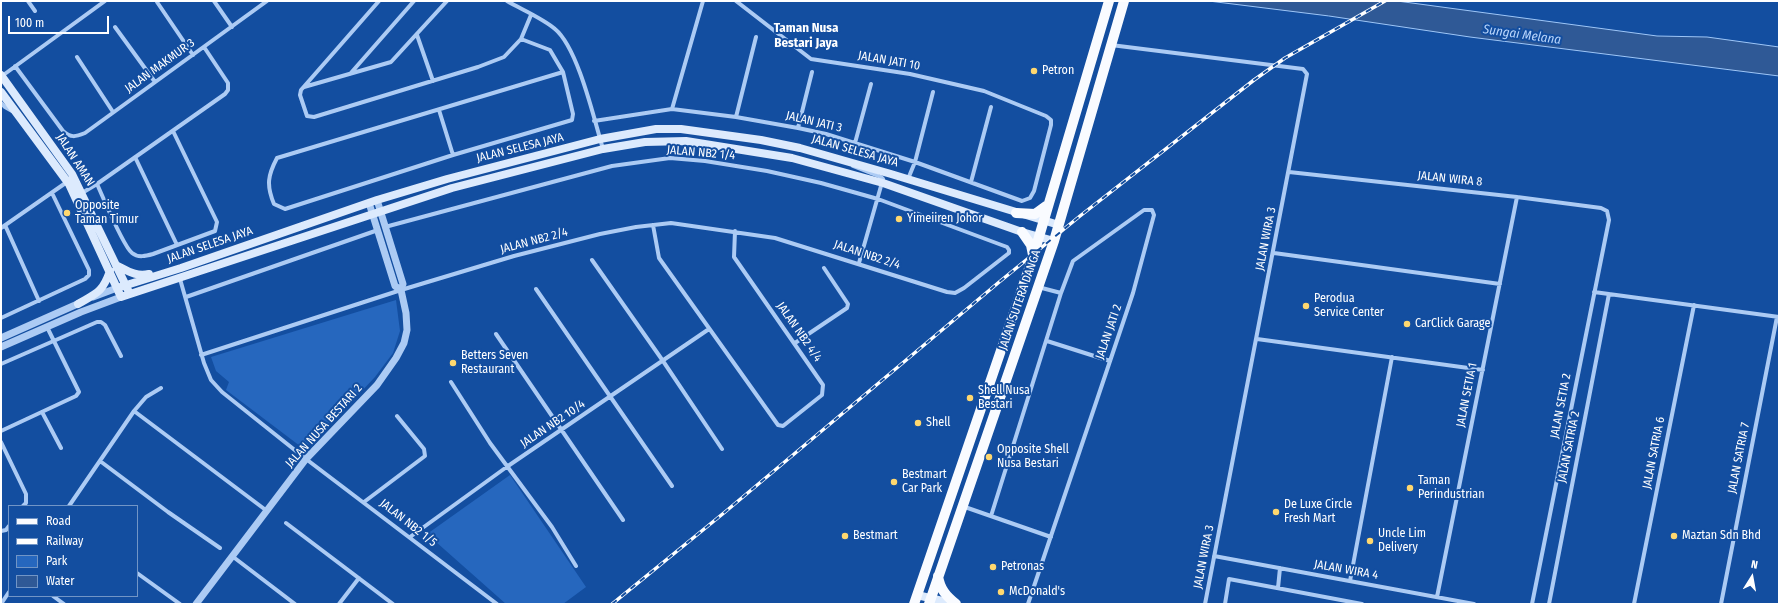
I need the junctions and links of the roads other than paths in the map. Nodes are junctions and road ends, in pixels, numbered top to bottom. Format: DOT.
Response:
graph roads {
  1 [pos="28,1"];
  2 [pos="105,1"];
  3 [pos="214,1"];
  4 [pos="267,1"];
  5 [pos="380,1"];
  6 [pos="414,1"];
  7 [pos="447,1"];
  8 [pos="507,1"];
  9 [pos="703,1"];
  10 [pos="736,1"];
  11 [pos="1109,1"];
  12 [pos="157,2"];
  13 [pos="1123,3"];
  14 [pos="35,11"];
  15 [pos="531,15"];
  16 [pos="232,26"];
  17 [pos="115,27"];
  18 [pos="416,35"];
  19 [pos="756,37"];
  20 [pos="521,39"];
  21 [pos="1111,45"];
  22 [pos="204,47"];
  23 [pos="192,55"];
  24 [pos="77,57"];
  25 [pos="16,66"];
  26 [pos="563,72"];
  27 [pos="812,72"];
  28 [pos="350,74"];
  29 [pos="1,76"];
  30 [pos="433,81"];
  31 [pos="155,82"];
  32 [pos="871,84"];
  33 [pos="304,87"];
  34 [pos="1,92"];
  35 [pos="933,92"];
  36 [pos="1,102"];
  37 [pos="991,107"];
  38 [pos="672,109"];
  39 [pos="439,110"];
  40 [pos="16,112"];
  41 [pos="113,112"];
  42 [pos="736,117"];
  43 [pos="594,121"];
  44 [pos="798,128"];
  45 [pos="173,130"];
  46 [pos="600,139"];
  47 [pos="855,143"];
  48 [pos="603,148"];
  49 [pos="453,155"];
  50 [pos="135,157"];
  51 [pos="844,160"];
  52 [pos="915,162"];
  53 [pos="1289,172"];
  54 [pos="908,179"];
  55 [pos="67,182"];
  56 [pos="971,182"];
  57 [pos="882,183"];
  58 [pos="97,184"];
  59 [pos="82,192"];
  60 [pos="52,193"];
  61 [pos="1517,197"];
  62 [pos="878,199"];
  63 [pos="373,201"];
  64 [pos="1022,201"];
  65 [pos="1046,206"];
  66 [pos="1607,211"];
  67 [pos="377,213"];
  68 [pos="1016,213"];
  69 [pos="1042,221"];
  70 [pos="653,225"];
  71 [pos="1059,226"];
  72 [pos="3,227"];
  73 [pos="385,227"];
  74 [pos="378,230"];
  75 [pos="735,231"];
  76 [pos="1022,232"];
  77 [pos="1038,236"];
  78 [pos="1054,241"];
  79 [pos="177,245"];
  80 [pos="1274,253"];
  81 [pos="1033,257"];
  82 [pos="592,260"];
  83 [pos="859,263"];
  84 [pos="116,265"];
  85 [pos="181,268"];
  86 [pos="824,268"];
  87 [pos="110,271"];
  88 [pos="180,279"];
  89 [pos="1500,284"];
  90 [pos="126,285"];
  91 [pos="1038,286"];
  92 [pos="117,288"];
  93 [pos="536,289"];
  94 [pos="401,290"];
  95 [pos="1594,292"];
  96 [pos="955,293"];
  97 [pos="1061,293"];
  98 [pos="130,294"];
  99 [pos="1609,294"];
  100 [pos="122,297"];
  101 [pos="186,297"];
  102 [pos="39,301"];
  103 [pos="78,304"];
  104 [pos="1694,305"];
  105 [pos="1778,317"];
  106 [pos="1,318"];
  107 [pos="47,327"];
  108 [pos="709,329"];
  109 [pos="496,334"];
  110 [pos="1,338"];
  111 [pos="1257,339"];
  112 [pos="54,340"];
  113 [pos="1047,341"];
  114 [pos="795,343"];
  115 [pos="1,347"];
  116 [pos="201,355"];
  117 [pos="121,356"];
  118 [pos="1392,357"];
  119 [pos="663,361"];
  120 [pos="1110,361"];
  121 [pos="1,364"];
  122 [pos="1483,370"];
  123 [pos="451,382"];
  124 [pos="162,388"];
  125 [pos="612,396"];
  126 [pos="134,411"];
  127 [pos="42,412"];
  128 [pos="397,416"];
  129 [pos="562,430"];
  130 [pos="1,431"];
  131 [pos="1,442"];
  132 [pos="61,448"];
  133 [pos="722,449"];
  134 [pos="306,459"];
  135 [pos="100,461"];
  136 [pos="508,466"];
  137 [pos="672,486"];
  138 [pos="364,502"];
  139 [pos="23,505"];
  140 [pos="70,505"];
  141 [pos="962,506"];
  142 [pos="267,510"];
  143 [pos="991,516"];
  144 [pos="623,520"];
  145 [pos="286,523"];
  146 [pos="410,537"];
  147 [pos="1051,537"];
  148 [pos="220,548"];
  149 [pos="232,556"];
  150 [pos="1214,556"];
  151 [pos="576,566"];
  152 [pos="1280,568"];
  153 [pos="138,574"];
  154 [pos="938,576"];
  155 [pos="359,578"];
  156 [pos="1350,581"];
  157 [pos="1278,588"];
  158 [pos="8,594"];
  159 [pos="54,597"];
  160 [pos="1437,597"];
  161 [pos="915,599"];
  162 [pos="930,601"];
  163 [pos="1,604"];
  164 [pos="64,604"];
  165 [pos="180,604"];
  166 [pos="196,604"];
  167 [pos="296,604"];
  168 [pos="339,604"];
  169 [pos="393,604"];
  170 [pos="497,604"];
  171 [pos="956,604"];
  172 [pos="1028,604"];
  173 [pos="1205,604"];
  174 [pos="1224,604"];
  175 [pos="1362,604"];
  176 [pos="1474,604"];
  177 [pos="1532,604"];
  178 [pos="1549,604"];
  179 [pos="1634,604"];
  180 [pos="1721,604"];
  1 -- 14 [label="street"];
  2 -- 25 [label="street"];
  3 -- 16 [label="street"];
  4 -- 16 [label="street, JALAN MAKMUR 3"];
  5 -- 33 [label="street"];
  6 -- 28 [label="street"];
  7 -- 18 [label="street"];
  8 -- 15 [label="street"];
  9 -- 38 [label="street"];
  10 -- 64 [label="street, JALAN JATI 10"];
  11 -- 65 [label="main road, JALAN SUTERA DANGA"];
  12 -- 23 [label="street"];
  13 -- 21 [label="main road, JALAN SUTERA DANGA"];
  15 -- 20 [label="street"];
  15 -- 43 [label="street"];
  16 -- 22 [label="street, JALAN MAKMUR 3"];
  17 -- 31 [label="street"];
  18 -- 28 [label="street"];
  18 -- 30 [label="street"];
  19 -- 42 [label="street"];
  20 -- 26 [label="street"];
  20 -- 30 [label="street"];
  21 -- 53 [label="street, JALAN WIRA 3"];
  21 -- 71 [label="main road, JALAN SUTERA DANGA"];
  22 -- 23 [label="street, JALAN MAKMUR 3"];
  22 -- 45 [label="street"];
  23 -- 31 [label="street, JALAN MAKMUR 3"];
  24 -- 41 [label="street"];
  25 -- 29 [label="street"];
  25 -- 41 [label="street, JALAN MAKMUR 3"];
  26 -- 39 [label="street"];
  26 -- 49 [label="street"];
  27 -- 44 [label="street"];
  28 -- 33 [label="street"];
  29 -- 59 [label="main road, JALAN AMAN"];
  30 -- 33 [label="street"];
  31 -- 41 [label="street, JALAN MAKMUR 3"];
  32 -- 47 [label="street"];
  34 -- 40 [label="main road, JALAN AMAN"];
  35 -- 52 [label="street"];
  36 -- 40 [label="street"];
  37 -- 56 [label="street"];
  38 -- 42 [label="street, JALAN JATI 3"];
  38 -- 43 [label="street, JALAN JATI 3"];
  39 -- 49 [label="street"];
  39 -- 49 [label="street"];
  40 -- 55 [label="main road, JALAN AMAN"];
  42 -- 44 [label="street, JALAN JATI 3"];
  43 -- 46 [label="street"];
  44 -- 47 [label="street, JALAN JATI 3"];
  45 -- 50 [label="street"];
  45 -- 79 [label="street"];
  46 -- 48 [label="street"];
  46 -- 51 [label="main road, JALAN SELESA JAYA"];
  46 -- 63 [label="main road, JALAN SELESA JAYA"];
  47 -- 52 [label="street, JALAN JATI 3"];
  48 -- 57 [label="main road, JALAN SELESA JAYA"];
  48 -- 67 [label="main road, JALAN SELESA JAYA"];
  50 -- 58 [label="street"];
  50 -- 79 [label="street"];
  51 -- 54 [label="main road, JALAN SELESA JAYA"];
  51 -- 57 [label="street"];
  52 -- 54 [label="street"];
  52 -- 56 [label="street, JALAN JATI 3"];
  53 -- 61 [label="street, JALAN WIRA 8"];
  53 -- 80 [label="street, JALAN WIRA 3"];
  54 -- 68 [label="main road, JALAN SELESA JAYA"];
  55 -- 60 [label="street"];
  55 -- 87 [label="main road, JALAN AMAN"];
  56 -- 64 [label="street, JALAN JATI 3"];
  57 -- 62 [label="street"];
  57 -- 76 [label="main road, JALAN SELESA JAYA"];
  58 -- 59 [label="street"];
  58 -- 79 [label="street"];
  59 -- 84 [label="main road, JALAN AMAN"];
  60 -- 72 [label="street"];
  60 -- 102 [label="street"];
  61 -- 66 [label="street, JALAN WIRA 8"];
  61 -- 89 [label="street, JALAN SETIA 1"];
  62 -- 73 [label="street, JALAN NB2 1/4"];
  62 -- 83 [label="street"];
  62 -- 96 [label="street, JALAN NB2 1/4"];
  63 -- 67 [label="street, JALAN NUSA BESTARI 2"];
  63 -- 85 [label="main road, JALAN SELESA JAYA"];
  65 -- 68 [label="main road"];
  65 -- 69 [label="main road, JALAN SUTERA DANGA"];
  66 -- 95 [label="street, JALAN SETIA 2"];
  67 -- 73 [label="street, JALAN NUSA BESTARI 2"];
  67 -- 74 [label="street, JALAN NUSA BESTARI 2"];
  67 -- 88 [label="main road, JALAN SELESA JAYA"];
  68 -- 69 [label="main road, JALAN SELESA JAYA"];
  69 -- 71 [label="main road, JALAN SELESA JAYA"];
  69 -- 77 [label="main road, JALAN SUTERA DANGA"];
  70 -- 75 [label="street, JALAN NB2 2/4"];
  70 -- 94 [label="street, JALAN NB2 2/4"];
  70 -- 108 [label="street"];
  71 -- 78 [label="main road, JALAN SUTERA DANGA"];
  72 -- 102 [label="street"];
  73 -- 94 [label="street, JALAN NUSA BESTARI 2"];
  74 -- 94 [label="street, JALAN NUSA BESTARI 2"];
  74 -- 101 [label="street"];
  75 -- 83 [label="street, JALAN NB2 2/4"];
  75 -- 114 [label="street, JALAN NB2 4/4"];
  76 -- 77 [label="main road, JALAN SELESA JAYA"];
  76 -- 81 [label="main road"];
  77 -- 78 [label="main road, JALAN SELESA JAYA"];
  77 -- 81 [label="main road, JALAN SUTERA DANGA"];
  78 -- 91 [label="main road, JALAN SUTERA DANGA"];
  80 -- 89 [label="street"];
  80 -- 111 [label="street, JALAN WIRA 3"];
  81 -- 161 [label="main road, JALAN SUTERA DANGA"];
  82 -- 119 [label="street"];
  83 -- 96 [label="street, JALAN NB2 2/4"];
  84 -- 85 [label="main road"];
  84 -- 90 [label="main road, JALAN AMAN"];
  85 -- 90 [label="main road, JALAN SELESA JAYA"];
  86 -- 114 [label="street"];
  87 -- 92 [label="main road, JALAN AMAN"];
  87 -- 103 [label="main road"];
  88 -- 98 [label="main road, JALAN SELESA JAYA"];
  88 -- 101 [label="street"];
  89 -- 122 [label="street, JALAN SETIA 1"];
  90 -- 92 [label="main road, JALAN SELESA JAYA"];
  90 -- 98 [label="main road, JALAN AMAN"];
  91 -- 97 [label="street"];
  91 -- 141 [label="main road, JALAN SUTERA DANGA"];
  92 -- 100 [label="main road, JALAN AMAN"];
  92 -- 103 [label="street, JALAN SELESA JAYA"];
  93 -- 125 [label="street"];
  94 -- 116 [label="street, JALAN NB2 2/4"];
  94 -- 134 [label="street, JALAN NUSA BESTARI 2"];
  95 -- 99 [label="street"];
  95 -- 177 [label="street, JALAN SETIA 2"];
  97 -- 113 [label="street"];
  97 -- 120 [label="street, JALAN JATI 2"];
  98 -- 100 [label="main road, JALAN SELESA JAYA"];
  99 -- 104 [label="street"];
  99 -- 178 [label="street, JALAN SATRIA 2"];
  100 -- 107 [label="street, JALAN SELESA JAYA"];
  101 -- 116 [label="street"];
  102 -- 106 [label="street"];
  103 -- 110 [label="street, JALAN SELESA JAYA"];
  104 -- 105 [label="street"];
  104 -- 179 [label="street, JALAN SATRIA 6"];
  105 -- 180 [label="street, JALAN SATRIA 7"];
  107 -- 112 [label="street"];
  107 -- 115 [label="street, JALAN SELESA JAYA"];
  108 -- 114 [label="street, JALAN NB2 4/4"];
  108 -- 119 [label="street, JALAN NB2 10/4"];
  109 -- 129 [label="street"];
  111 -- 118 [label="street"];
  111 -- 150 [label="street, JALAN WIRA 3"];
  112 -- 117 [label="street"];
  112 -- 121 [label="street"];
  112 -- 127 [label="street"];
  113 -- 120 [label="street"];
  113 -- 143 [label="street"];
  116 -- 134 [label="street, JALAN NB2 1/5"];
  118 -- 122 [label="street"];
  118 -- 156 [label="street"];
  119 -- 125 [label="street, JALAN NB2 10/4"];
  119 -- 133 [label="street"];
  120 -- 147 [label="street, JALAN JATI 2"];
  122 -- 160 [label="street, JALAN SETIA 1"];
  123 -- 136 [label="street"];
  124 -- 126 [label="street"];
  125 -- 129 [label="street, JALAN NB2 10/4"];
  125 -- 137 [label="street"];
  126 -- 135 [label="street"];
  126 -- 142 [label="street"];
  127 -- 130 [label="street"];
  127 -- 132 [label="street"];
  128 -- 138 [label="street"];
  129 -- 136 [label="street, JALAN NB2 10/4"];
  129 -- 144 [label="street"];
  131 -- 139 [label="street"];
  134 -- 138 [label="street, JALAN NB2 1/5"];
  134 -- 142 [label="street, JALAN NUSA BESTARI 2"];
  135 -- 140 [label="street"];
  135 -- 148 [label="street"];
  136 -- 146 [label="street, JALAN NB2 10/4"];
  136 -- 151 [label="street"];
  138 -- 146 [label="street, JALAN NB2 1/5"];
  141 -- 143 [label="street"];
  141 -- 154 [label="main road, JALAN SUTERA DANGA"];
  142 -- 149 [label="street, JALAN NUSA BESTARI 2"];
  143 -- 147 [label="street"];
  145 -- 155 [label="street"];
  146 -- 170 [label="street, JALAN NB2 1/5"];
  147 -- 172 [label="street, JALAN JATI 2"];
  149 -- 166 [label="street, JALAN NUSA BESTARI 2"];
  149 -- 167 [label="street"];
  150 -- 152 [label="street, JALAN WIRA 4"];
  150 -- 173 [label="street, JALAN WIRA 3"];
  152 -- 156 [label="street, JALAN WIRA 4"];
  152 -- 157 [label="street"];
  153 -- 165 [label="street"];
  154 -- 162 [label="main road, JALAN SUTERA DANGA"];
  154 -- 171 [label="main road"];
  155 -- 168 [label="street"];
  155 -- 169 [label="street"];
  156 -- 160 [label="street, JALAN WIRA 4"];
  157 -- 174 [label="street"];
  157 -- 175 [label="street"];
  158 -- 163 [label="street"];
  159 -- 164 [label="street"];
  160 -- 176 [label="street, JALAN WIRA 4"];
  161 -- 162 [label="main road"];
  162 -- 171 [label="main road"];
}
